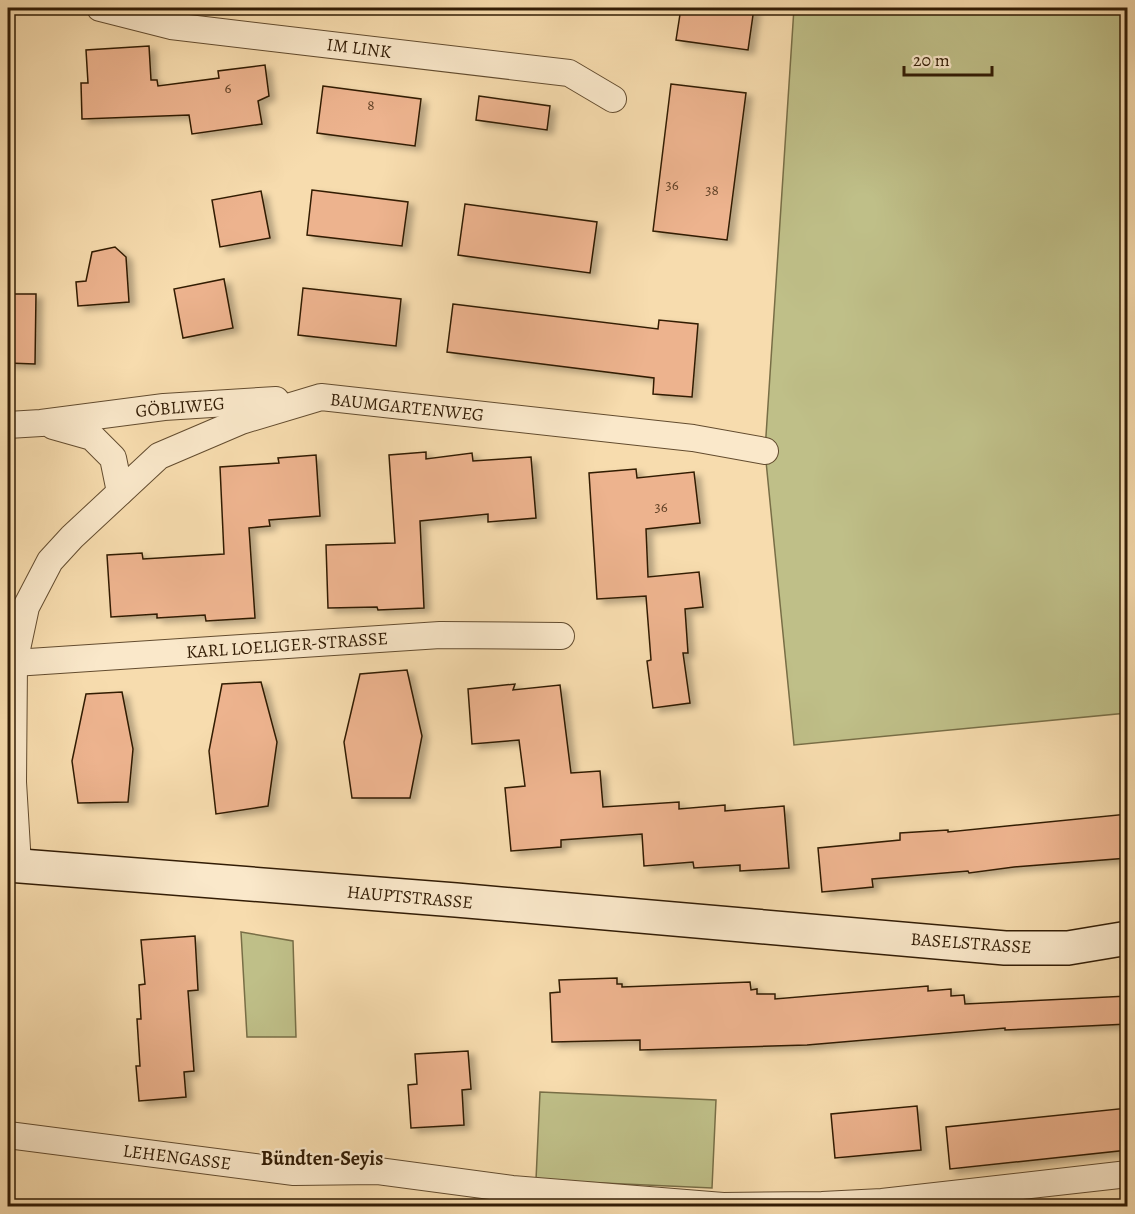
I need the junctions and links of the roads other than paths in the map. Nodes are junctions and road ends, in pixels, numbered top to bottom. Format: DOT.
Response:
graph roads {
  1 [pos="100,8"];
  2 [pos="613,99"];
  3 [pos="321,398"];
  4 [pos="41,423"];
  5 [pos="8,424"];
  6 [pos="765,451"];
  7 [pos="120,492"];
  8 [pos="561,636"];
  9 [pos="14,663"];
  10 [pos="13,865"];
  11 [pos="813,930"];
  12 [pos="1128,938"];
  13 [pos="8,1135"];
  14 [pos="1128,1174"];
  1 -- 2 [label="street, IM LINK"];
  3 -- 4 [label="street, GÖBLIWEG"];
  3 -- 6 [label="street, BAUMGARTENWEG"];
  3 -- 7 [label="street, BAUMGARTENWEG"];
  4 -- 5 [label="street, GÖBLIWEG"];
  4 -- 7 [label="street, GÖBLIWEG"];
  7 -- 9 [label="street, BAUMGARTENWEG"];
  8 -- 9 [label="street, KARL LOELIGER-STRASSE"];
  9 -- 10 [label="street, BAUMGARTENWEG"];
  10 -- 11 [label="main road, HAUPTSTRASSE"];
  11 -- 12 [label="main road, BASELSTRASSE"];
  13 -- 14 [label="street, LEHENGASSE"];
}
